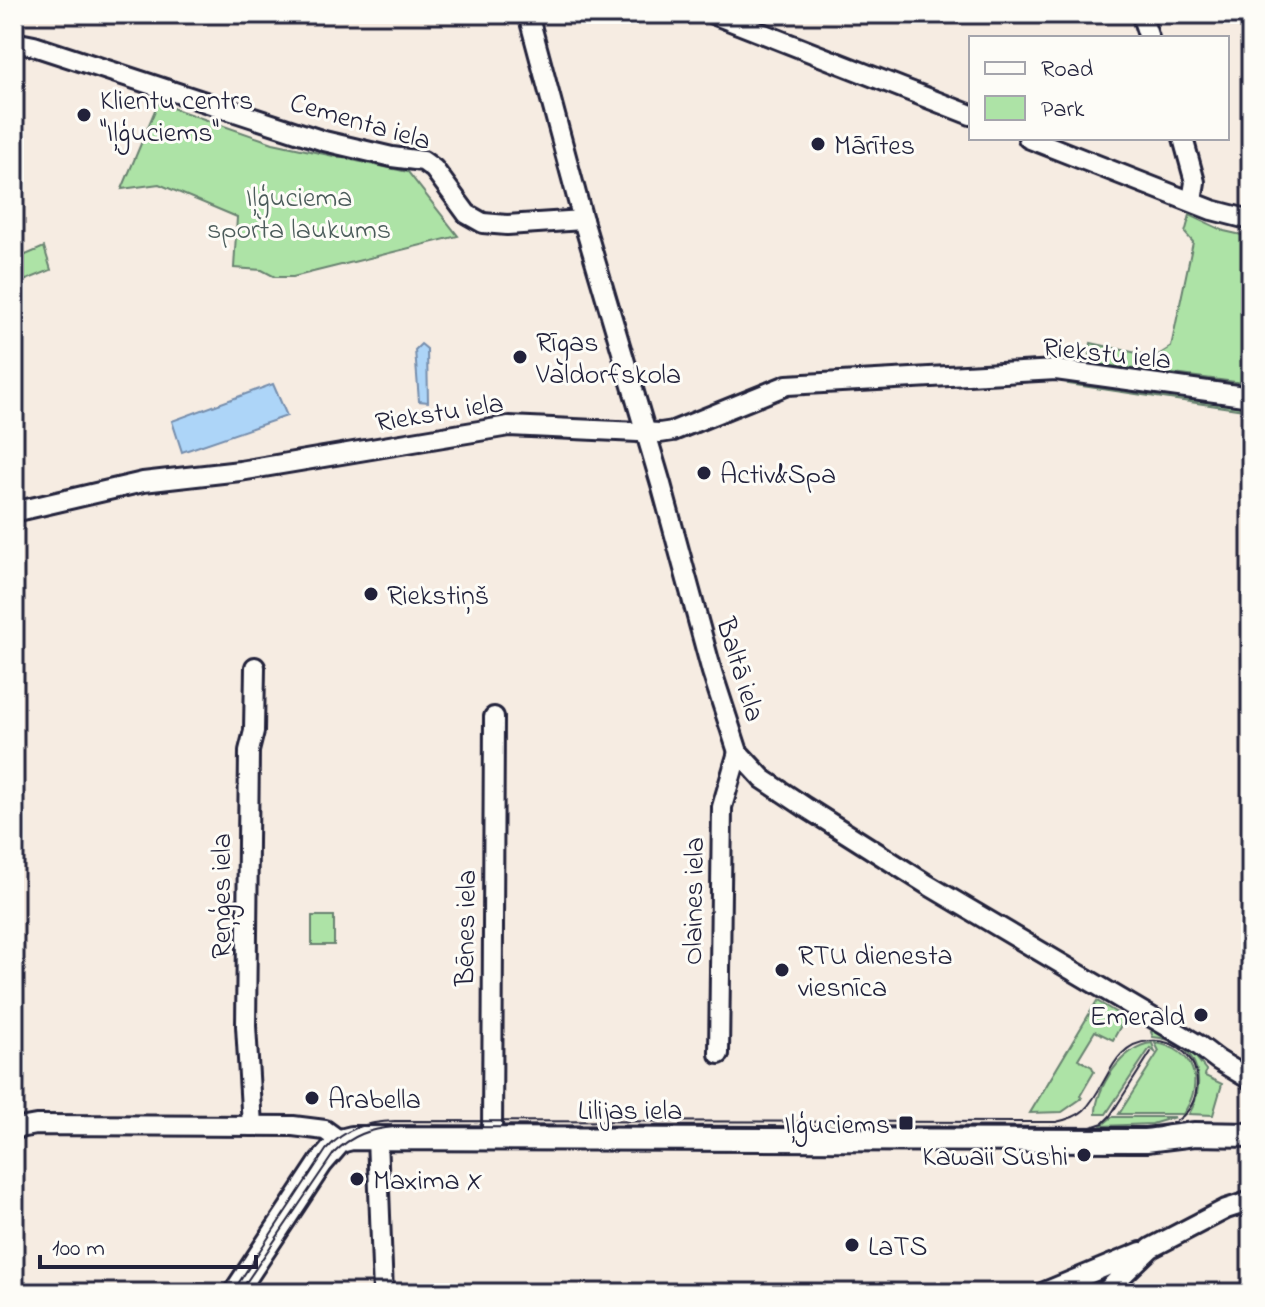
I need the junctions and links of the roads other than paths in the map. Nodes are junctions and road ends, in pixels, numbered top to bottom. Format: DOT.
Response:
graph roads {
  1 [pos="528,14"];
  2 [pos="713,14"];
  3 [pos="1141,14"];
  4 [pos="1148,36"];
  5 [pos="14,42"];
  6 [pos="969,114"];
  7 [pos="1033,140"];
  8 [pos="1184,140"];
  9 [pos="1192,201"];
  10 [pos="583,220"];
  11 [pos="1251,220"];
  12 [pos="1251,397"];
  13 [pos="646,433"];
  14 [pos="14,512"];
  15 [pos="255,667"];
  16 [pos="494,717"];
  17 [pos="738,752"];
  18 [pos="719,1054"];
  19 [pos="1251,1080"];
  20 [pos="252,1126"];
  21 [pos="14,1129"];
  22 [pos="1251,1135"];
  23 [pos="377,1138"];
  24 [pos="492,1138"];
  25 [pos="340,1141"];
  26 [pos="1251,1201"];
  27 [pos="1151,1248"];
  28 [pos="235,1293"];
  29 [pos="383,1293"];
  30 [pos="1042,1293"];
  31 [pos="1104,1293"];
  1 -- 10 [label="street, Baltā iela"];
  2 -- 6 [label="street"];
  3 -- 4 [label="street"];
  5 -- 10 [label="street, Cementa iela"];
  7 -- 9 [label="street"];
  8 -- 9 [label="street"];
  9 -- 11 [label="street"];
  10 -- 13 [label="street, Baltā iela"];
  12 -- 13 [label="street, Riekstu iela"];
  13 -- 14 [label="street, Riekstu iela"];
  13 -- 17 [label="street, Baltā iela"];
  15 -- 20 [label="street, Reņģes iela"];
  16 -- 24 [label="street, Bēnes iela"];
  17 -- 18 [label="street, Olaines iela"];
  17 -- 19 [label="street, Baltā iela"];
  20 -- 21 [label="street, Lilijas iela"];
  20 -- 25 [label="street, Lilijas iela"];
  22 -- 24 [label="street, Lilijas iela"];
  23 -- 24 [label="street, Lilijas iela"];
  23 -- 25 [label="street, Lilijas iela"];
  23 -- 29 [label="street"];
  25 -- 28 [label="street"];
  26 -- 27 [label="street"];
  27 -- 30 [label="street"];
  27 -- 31 [label="street"];
}
